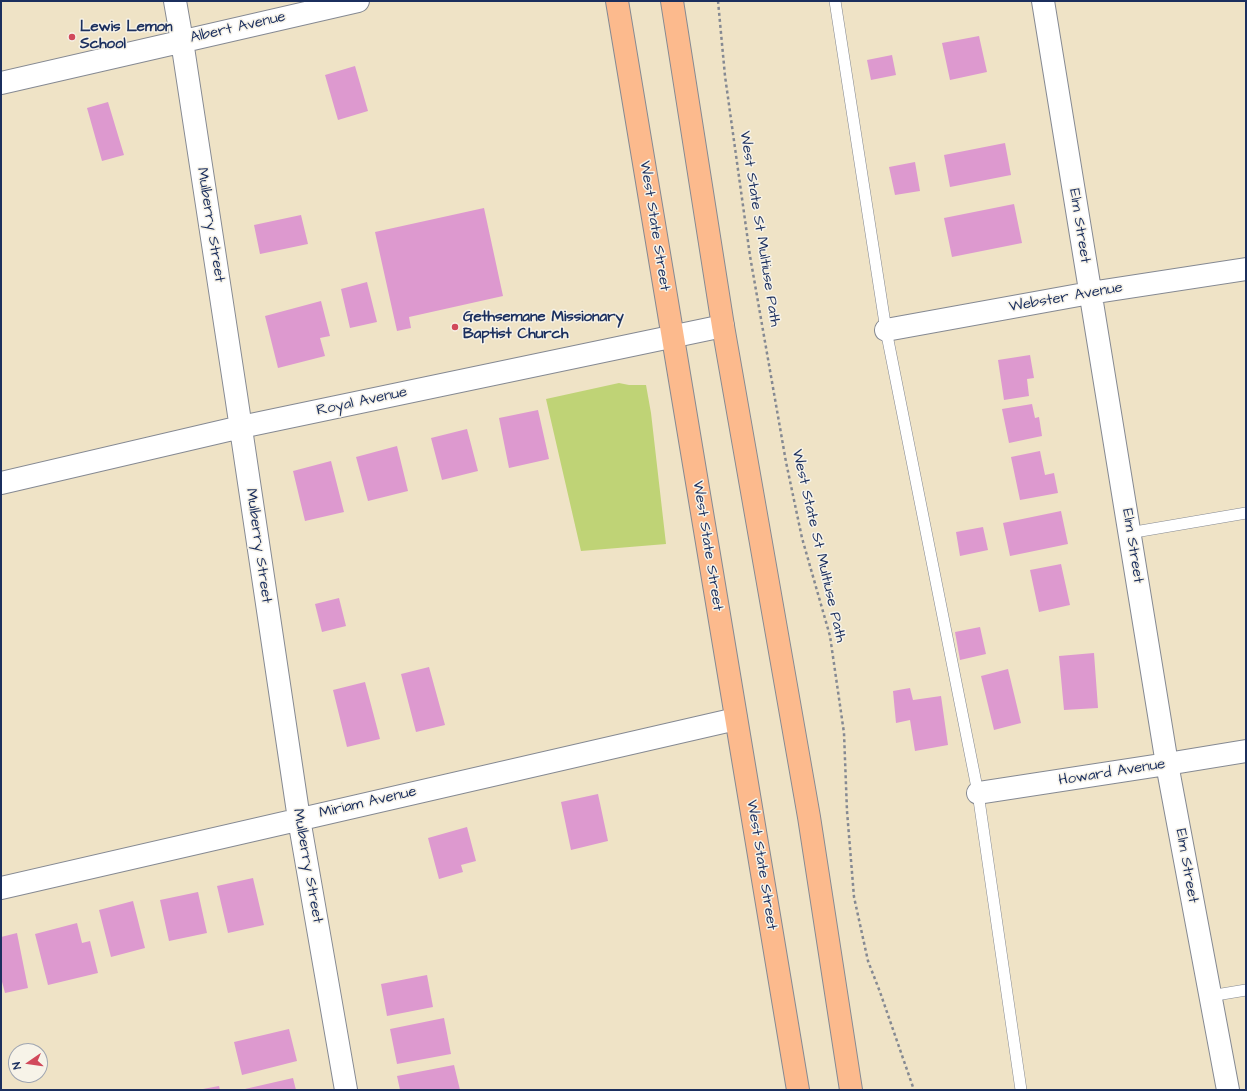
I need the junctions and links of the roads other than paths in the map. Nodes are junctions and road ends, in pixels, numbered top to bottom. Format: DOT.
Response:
graph roads {
  1 [pos="175,1"];
  2 [pos="358,1"];
  3 [pos="617,1"];
  4 [pos="672,1"];
  5 [pos="835,1"];
  6 [pos="1043,1"];
  7 [pos="182,41"];
  8 [pos="1,83"];
  9 [pos="1246,269"];
  10 [pos="1090,293"];
  11 [pos="724,326"];
  12 [pos="886,330"];
  13 [pos="673,337"];
  14 [pos="241,427"];
  15 [pos="1,483"];
  16 [pos="1246,513"];
  17 [pos="1129,533"];
  18 [pos="736,719"];
  19 [pos="1246,751"];
  20 [pos="1167,764"];
  21 [pos="978,793"];
  22 [pos="299,819"];
  23 [pos="1,888"];
  24 [pos="1246,990"];
  25 [pos="1210,996"];
  26 [pos="346,1090"];
  27 [pos="798,1090"];
  28 [pos="851,1090"];
  29 [pos="1021,1090"];
  30 [pos="1228,1090"];
  1 -- 7 [label="street, Mulberry Street"];
  2 -- 7 [label="street, Albert Avenue"];
  3 -- 13 [label="main road, West State Street"];
  4 -- 11 [label="main road"];
  5 -- 12 [label="lane"];
  6 -- 10 [label="street, Elm Street"];
  7 -- 8 [label="street, Albert Avenue"];
  7 -- 14 [label="street, Mulberry Street"];
  9 -- 10 [label="street, Webster Avenue"];
  10 -- 12 [label="street, Webster Avenue"];
  10 -- 17 [label="street, Elm Street"];
  11 -- 13 [label="street, Royal Avenue"];
  11 -- 28 [label="main road"];
  12 -- 21 [label="lane"];
  13 -- 14 [label="street, Royal Avenue"];
  13 -- 18 [label="main road, West State Street"];
  14 -- 15 [label="street, Royal Avenue"];
  14 -- 22 [label="street, Mulberry Street"];
  16 -- 17 [label="lane"];
  17 -- 20 [label="street, Elm Street"];
  18 -- 22 [label="street, Miriam Avenue"];
  18 -- 27 [label="main road, West State Street"];
  19 -- 20 [label="street, Howard Avenue"];
  20 -- 21 [label="street, Howard Avenue"];
  20 -- 25 [label="street, Elm Street"];
  21 -- 29 [label="lane"];
  22 -- 23 [label="street, Miriam Avenue"];
  22 -- 26 [label="street, Mulberry Street"];
  24 -- 25 [label="lane"];
  25 -- 30 [label="street, Elm Street"];
}
